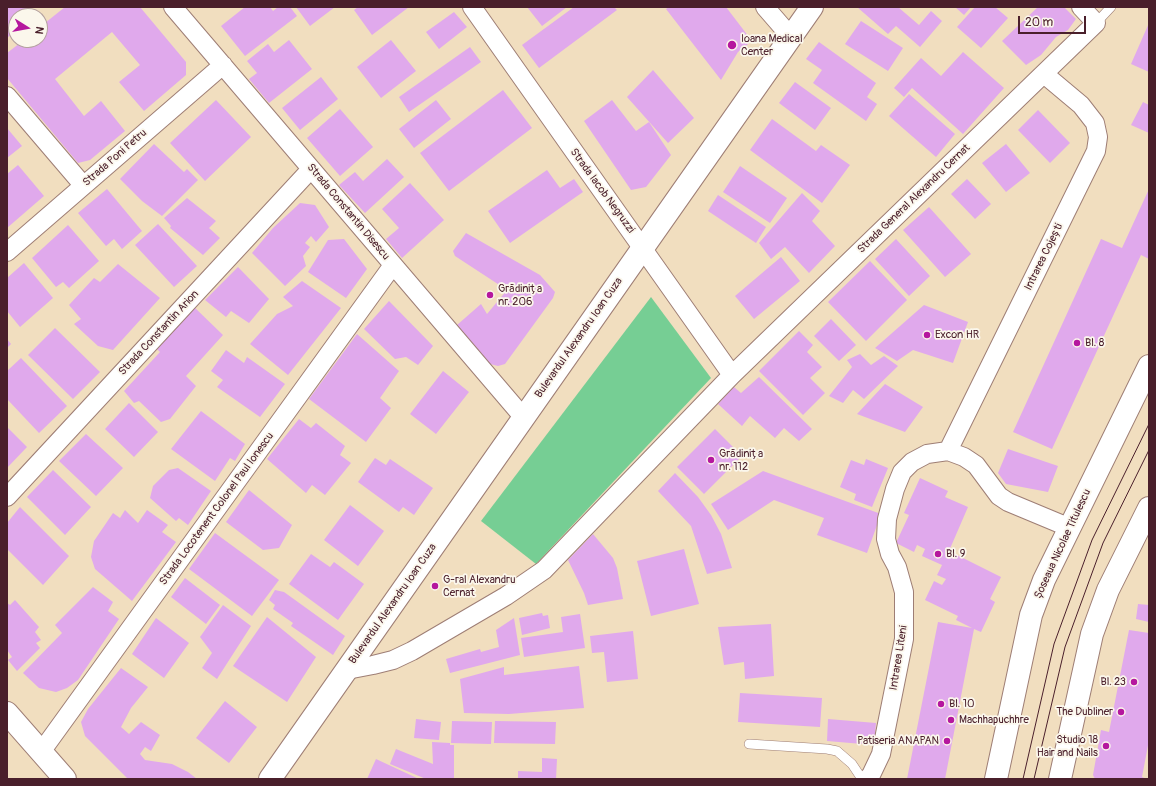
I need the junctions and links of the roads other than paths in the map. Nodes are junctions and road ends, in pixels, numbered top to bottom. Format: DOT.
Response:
graph roads {
  1 [pos="173,7"];
  2 [pos="472,7"];
  3 [pos="765,7"];
  4 [pos="812,7"];
  5 [pos="1081,7"];
  6 [pos="1111,7"];
  7 [pos="1096,23"];
  8 [pos="790,37"];
  9 [pos="223,65"];
  10 [pos="1044,74"];
  11 [pos="7,96"];
  12 [pos="311,169"];
  13 [pos="83,185"];
  14 [pos="643,247"];
  15 [pos="7,252"];
  16 [pos="393,265"];
  17 [pos="1149,366"];
  18 [pos="732,375"];
  19 [pos="524,418"];
  20 [pos="948,451"];
  21 [pos="7,497"];
  22 [pos="1148,514"];
  23 [pos="1068,527"];
  24 [pos="347,670"];
  25 [pos="7,713"];
  26 [pos="749,744"];
  27 [pos="41,752"];
  28 [pos="1062,778"];
  29 [pos="65,779"];
  30 [pos="270,779"];
  31 [pos="862,779"];
  32 [pos="867,779"];
  33 [pos="996,779"];
  1 -- 9 [label="street, Strada Constantin Disescu"];
  2 -- 14 [label="street, Strada Iacob Negruzzi"];
  3 -- 8 [label="street"];
  4 -- 8 [label="street, Bulevardul Alexandru Ioan Cuza"];
  5 -- 7 [label="street"];
  6 -- 7 [label="lane"];
  7 -- 10 [label="street, Strada General Alexandru Cernat"];
  8 -- 14 [label="street, Bulevardul Alexandru Ioan Cuza"];
  9 -- 12 [label="street, Strada Constantin Disescu"];
  9 -- 13 [label="street, Strada Poni Petru"];
  10 -- 18 [label="street, Strada General Alexandru Cernat"];
  10 -- 20 [label="street, Intrarea Cojești"];
  11 -- 13 [label="street"];
  12 -- 16 [label="street, Strada Constantin Disescu"];
  12 -- 21 [label="street, Strada Constantin Arion"];
  13 -- 15 [label="street, Strada Poni Petru"];
  14 -- 18 [label="street, Strada Iacob Negruzzi"];
  14 -- 19 [label="street, Bulevardul Alexandru Ioan Cuza"];
  16 -- 19 [label="street, Strada Constantin Disescu"];
  16 -- 27 [label="street, Strada Locotenent Colonel Paul Ionescu"];
  17 -- 23 [label="street, Șoseaua Nicolae Titulescu"];
  18 -- 24 [label="street, Bulevardul Alexandru Ioan Cuza"];
  19 -- 24 [label="street, Bulevardul Alexandru Ioan Cuza"];
  20 -- 23 [label="street"];
  20 -- 32 [label="street, Intrarea Liteni"];
  22 -- 28 [label="street"];
  23 -- 33 [label="street, Șoseaua Nicolae Titulescu"];
  24 -- 30 [label="street, Bulevardul Alexandru Ioan Cuza"];
  25 -- 27 [label="street"];
  26 -- 31 [label="lane"];
  27 -- 29 [label="street"];
}
